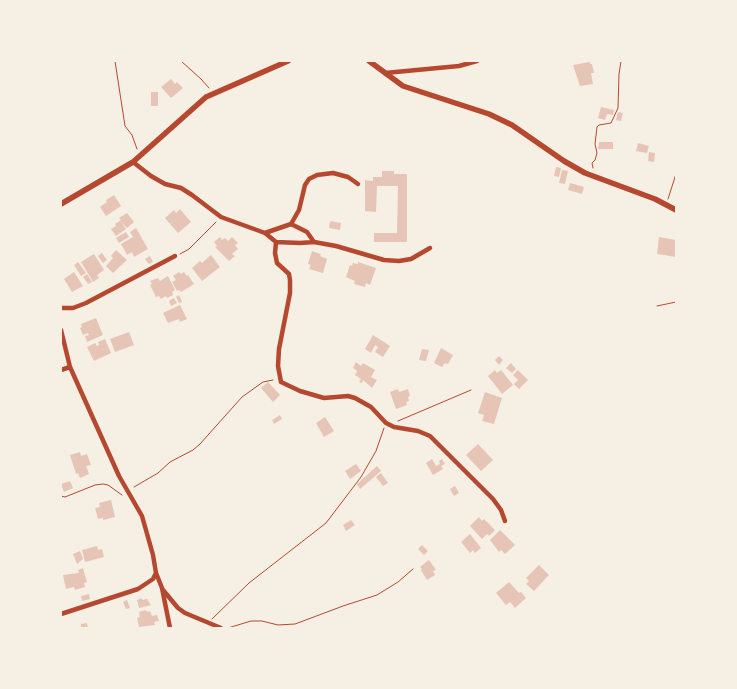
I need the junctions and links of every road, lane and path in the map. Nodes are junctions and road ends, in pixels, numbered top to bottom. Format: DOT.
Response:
graph roads {
  1 [pos="115,61"];
  2 [pos="181,61"];
  3 [pos="288,61"];
  4 [pos="369,61"];
  5 [pos="477,61"];
  6 [pos="621,61"];
  7 [pos="385,73"];
  8 [pos="213,94"];
  9 [pos="139,156"];
  10 [pos="132,162"];
  11 [pos="676,174"];
  12 [pos="597,178"];
  13 [pos="358,184"];
  14 [pos="61,204"];
  15 [pos="667,204"];
  16 [pos="676,210"];
  17 [pos="221,217"];
  18 [pos="291,224"];
  19 [pos="264,233"];
  20 [pos="276,242"];
  21 [pos="314,242"];
  22 [pos="430,248"];
  23 [pos="175,256"];
  24 [pos="676,302"];
  25 [pos="657,306"];
  26 [pos="61,308"];
  27 [pos="61,330"];
  28 [pos="70,367"];
  29 [pos="61,370"];
  30 [pos="281,382"];
  31 [pos="471,390"];
  32 [pos="386,423"];
  33 [pos="391,426"];
  34 [pos="128,491"];
  35 [pos="61,496"];
  36 [pos="134,500"];
  37 [pos="505,521"];
  38 [pos="413,569"];
  39 [pos="156,572"];
  40 [pos="162,588"];
  41 [pos="61,614"];
  42 [pos="208,622"];
  43 [pos="170,628"];
  44 [pos="221,628"];
  45 [pos="227,628"];
  1 -- 9 [label="path"];
  2 -- 8 [label="path"];
  3 -- 8 [label="street"];
  4 -- 7 [label="street"];
  5 -- 7 [label="street"];
  6 -- 12 [label="path"];
  7 -- 12 [label="street"];
  8 -- 9 [label="street"];
  9 -- 10 [label="street"];
  10 -- 14 [label="street"];
  10 -- 17 [label="street"];
  11 -- 15 [label="path"];
  12 -- 15 [label="street"];
  13 -- 18 [label="street"];
  15 -- 16 [label="street"];
  17 -- 19 [label="street"];
  17 -- 23 [label="path"];
  18 -- 19 [label="street"];
  18 -- 21 [label="street"];
  19 -- 20 [label="street"];
  20 -- 21 [label="street"];
  20 -- 30 [label="street"];
  21 -- 22 [label="street"];
  23 -- 26 [label="street"];
  24 -- 25 [label="path"];
  27 -- 28 [label="street"];
  28 -- 29 [label="street"];
  28 -- 34 [label="street"];
  30 -- 32 [label="street"];
  30 -- 34 [label="path"];
  31 -- 33 [label="path"];
  32 -- 33 [label="street"];
  32 -- 42 [label="path"];
  33 -- 37 [label="street"];
  34 -- 36 [label="street"];
  35 -- 36 [label="path"];
  36 -- 39 [label="street"];
  38 -- 45 [label="path"];
  39 -- 40 [label="street"];
  39 -- 41 [label="street"];
  40 -- 42 [label="street"];
  40 -- 43 [label="street"];
  42 -- 44 [label="street"];
}
